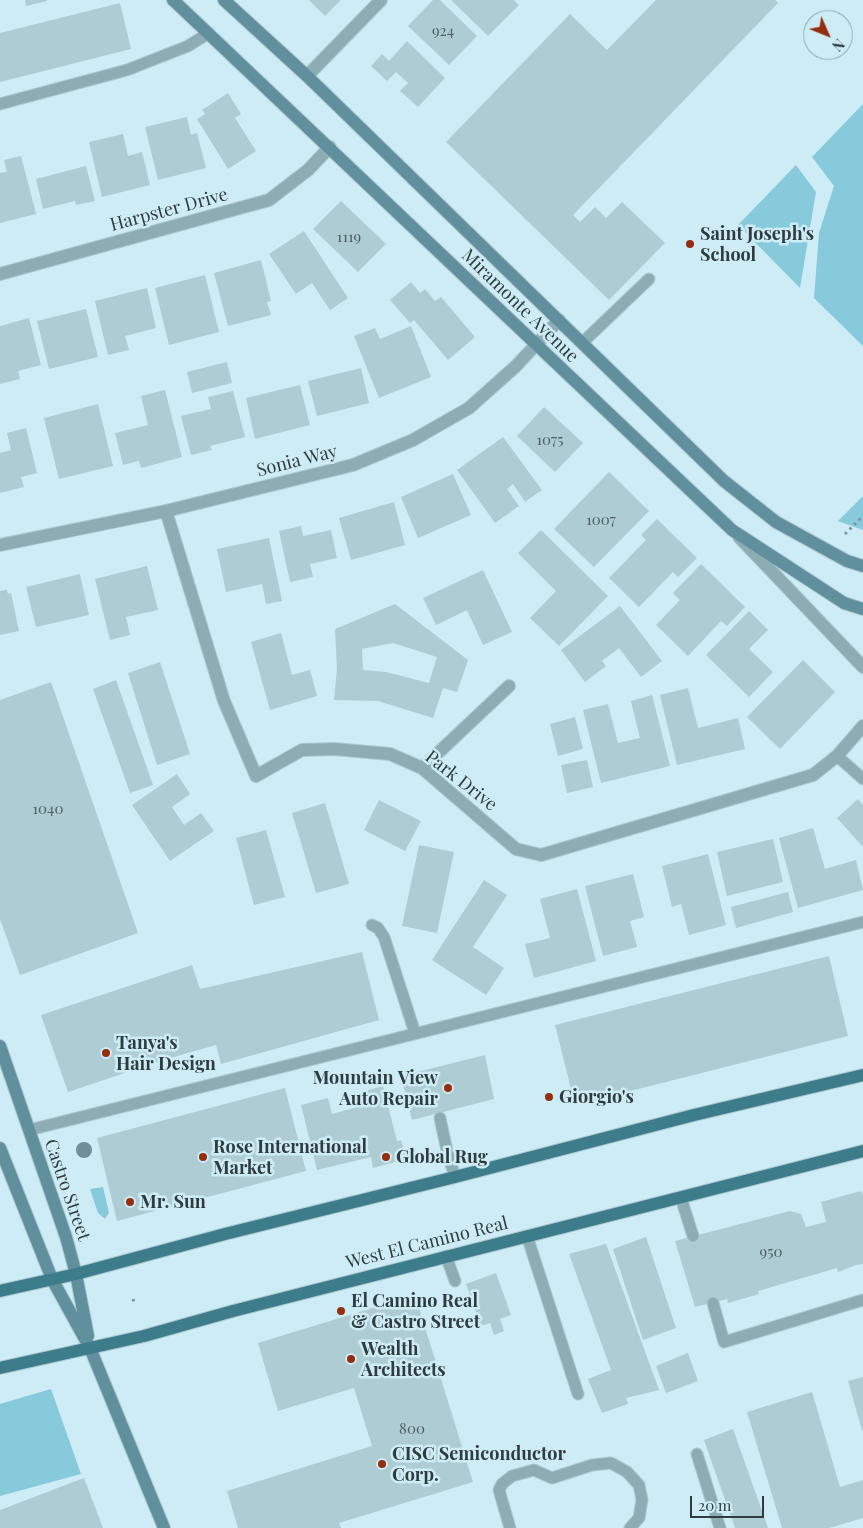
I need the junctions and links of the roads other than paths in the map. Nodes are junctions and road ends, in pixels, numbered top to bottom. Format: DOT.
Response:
graph roads {
  1 [pos="173,0"];
  2 [pos="224,0"];
  3 [pos="381,0"];
  4 [pos="209,33"];
  5 [pos="307,76"];
  6 [pos="0,104"];
  7 [pos="330,148"];
  8 [pos="0,274"];
  9 [pos="649,279"];
  10 [pos="559,320"];
  11 [pos="582,343"];
  12 [pos="535,345"];
  13 [pos="166,511"];
  14 [pos="732,530"];
  15 [pos="0,545"];
  16 [pos="863,566"];
  17 [pos="863,609"];
  18 [pos="863,667"];
  19 [pos="509,686"];
  20 [pos="863,726"];
  21 [pos="837,756"];
  22 [pos="422,768"];
  23 [pos="863,780"];
  24 [pos="863,922"];
  25 [pos="372,925"];
  26 [pos="415,1034"];
  27 [pos="0,1046"];
  28 [pos="863,1075"];
  29 [pos="440,1118"];
  30 [pos="29,1130"];
  31 [pos="0,1148"];
  32 [pos="863,1151"];
  33 [pos="455,1177"];
  34 [pos="681,1198"];
  35 [pos="527,1236"];
  36 [pos="693,1236"];
  37 [pos="446,1256"];
  38 [pos="76,1274"];
  39 [pos="52,1279"];
  40 [pos="455,1281"];
  41 [pos="0,1291"];
  42 [pos="863,1300"];
  43 [pos="712,1303"];
  44 [pos="90,1348"];
  45 [pos="0,1368"];
  46 [pos="578,1394"];
  47 [pos="697,1454"];
  48 [pos="164,1528"];
  49 [pos="510,1528"];
  50 [pos="630,1528"];
  51 [pos="720,1528"];
  1 -- 4 [label="main road, Miramonte Avenue"];
  2 -- 5 [label="main road, Miramonte Avenue"];
  3 -- 5 [label="street"];
  4 -- 6 [label="lane"];
  4 -- 7 [label="main road, Miramonte Avenue"];
  5 -- 10 [label="main road, Miramonte Avenue"];
  7 -- 8 [label="street, Harpster Drive"];
  7 -- 12 [label="main road, Miramonte Avenue"];
  9 -- 11 [label="lane"];
  10 -- 11 [label="main road, Miramonte Avenue"];
  10 -- 12 [label="street, Sonia Way"];
  11 -- 16 [label="main road, Miramonte Avenue"];
  12 -- 13 [label="street, Sonia Way"];
  12 -- 14 [label="main road, Miramonte Avenue"];
  13 -- 15 [label="street, Sonia Way"];
  13 -- 22 [label="street, Park Drive"];
  14 -- 17 [label="main road, Miramonte Avenue"];
  14 -- 18 [label="street"];
  19 -- 22 [label="street"];
  20 -- 21 [label="street, Park Drive"];
  21 -- 22 [label="street, Park Drive"];
  21 -- 23 [label="lane"];
  24 -- 26 [label="lane"];
  25 -- 26 [label="lane"];
  26 -- 30 [label="lane"];
  27 -- 30 [label="main road, Castro Street"];
  28 -- 33 [label="main road"];
  29 -- 33 [label="lane"];
  30 -- 38 [label="main road, Castro Street"];
  31 -- 39 [label="main road, Castro Street"];
  32 -- 34 [label="main road, West El Camino Real"];
  33 -- 38 [label="main road"];
  34 -- 35 [label="main road, West El Camino Real"];
  34 -- 36 [label="lane"];
  35 -- 37 [label="main road, West El Camino Real"];
  35 -- 46 [label="lane"];
  37 -- 40 [label="lane"];
  37 -- 44 [label="main road, West El Camino Real"];
  38 -- 39 [label="main road"];
  38 -- 44 [label="main road, Castro Street"];
  39 -- 41 [label="main road"];
  39 -- 44 [label="main road, Castro Street"];
  42 -- 43 [label="lane"];
  44 -- 45 [label="main road, West El Camino Real"];
  44 -- 48 [label="main road, Castro Street"];
  47 -- 51 [label="lane"];
  49 -- 50 [label="lane"];
}
